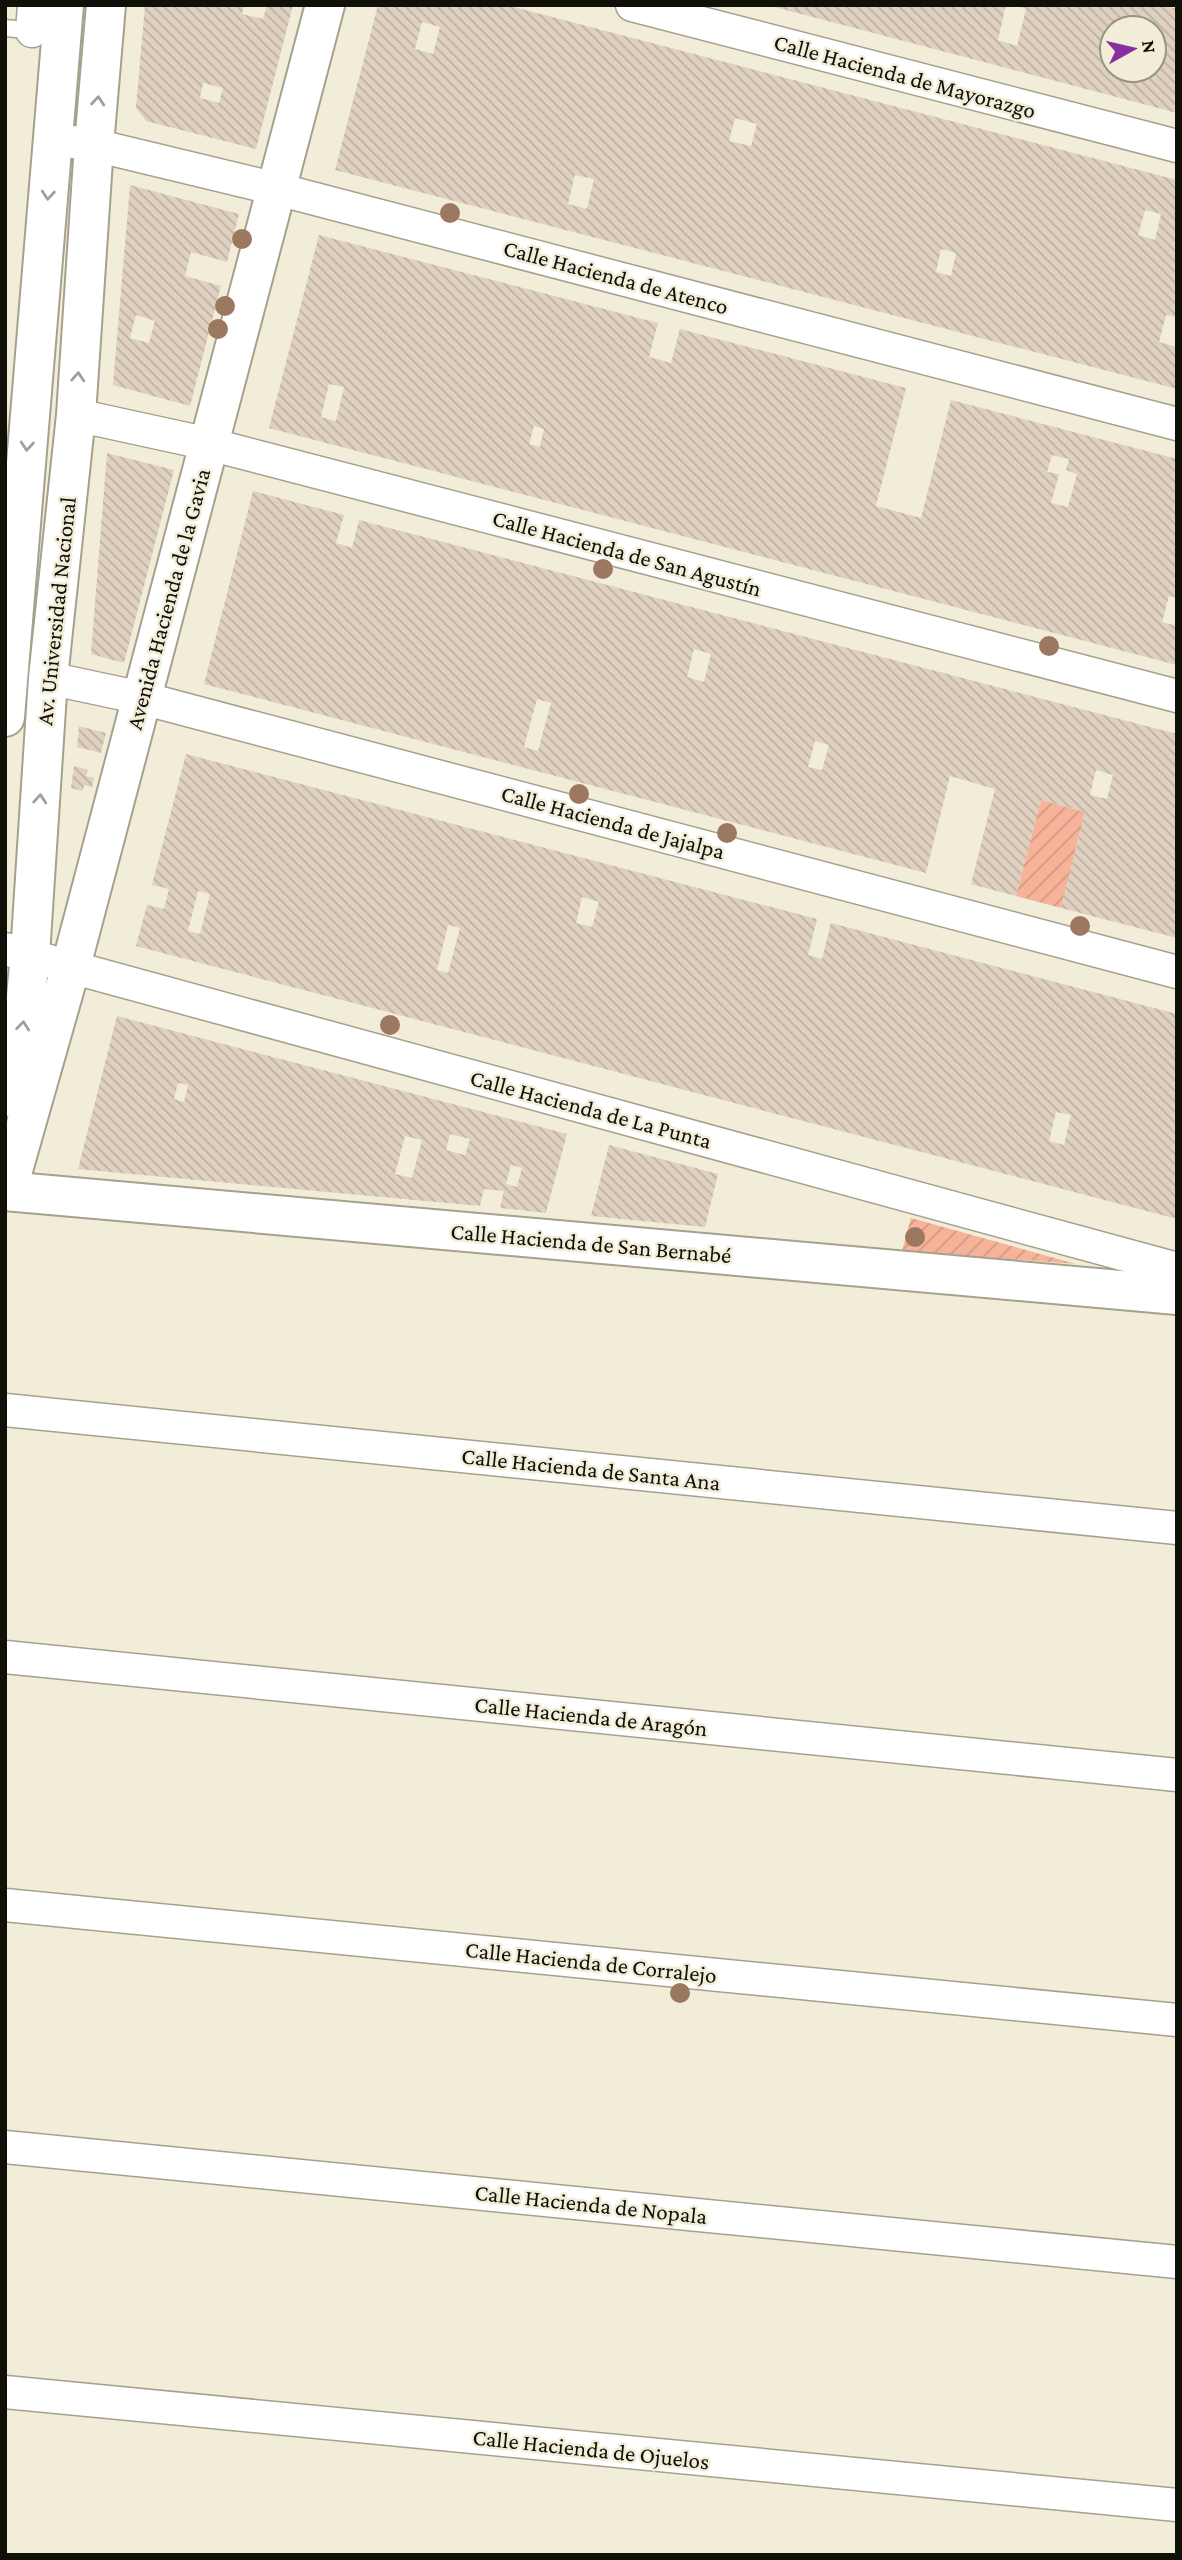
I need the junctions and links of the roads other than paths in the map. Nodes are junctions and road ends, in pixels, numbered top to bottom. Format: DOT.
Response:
graph roads {
  1 [pos="106,5"];
  2 [pos="325,5"];
  3 [pos="632,5"];
  4 [pos="39,21"];
  5 [pos="53,139"];
  6 [pos="94,145"];
  7 [pos="1177,146"];
  8 [pos="277,189"];
  9 [pos="76,415"];
  10 [pos="1177,424"];
  11 [pos="209,444"];
  12 [pos="14,493"];
  13 [pos="11,564"];
  14 [pos="48,678"];
  15 [pos="1177,696"];
  16 [pos="142,698"];
  17 [pos="5,717"];
  18 [pos="18,952"];
  19 [pos="71,966"];
  20 [pos="1177,972"];
  21 [pos="11,1089"];
  22 [pos="7,1182"];
  23 [pos="1177,1269"];
  24 [pos="1177,1295"];
  25 [pos="5,1410"];
  26 [pos="1177,1528"];
  27 [pos="5,1657"];
  28 [pos="1177,1775"];
  29 [pos="5,1905"];
  30 [pos="1177,2020"];
  31 [pos="5,2147"];
  32 [pos="1177,2262"];
  33 [pos="5,2392"];
  34 [pos="1177,2505"];
  6 -- 1 [label="street, Av. Universidad Nacional, one-way"];
  2 -- 8 [label="street, Avenida Hacienda de la Gavia"];
  3 -- 7 [label="street, Calle Hacienda de Mayorazgo"];
  4 -- 5 [label="street, Av. Universidad Nacional"];
  5 -- 6 [label="street, Calle Hacienda de Atenco"];
  5 -- 12 [label="street, Av. Universidad Nacional, one-way"];
  6 -- 8 [label="street, Calle Hacienda de Atenco"];
  9 -- 6 [label="street, Av. Universidad Nacional, one-way"];
  8 -- 10 [label="street, Calle Hacienda de Atenco"];
  8 -- 11 [label="street, Avenida Hacienda de la Gavia"];
  9 -- 11 [label="street, Calle Hacienda de San Agustín"];
  9 -- 14 [label="street, Av. Universidad Nacional"];
  11 -- 15 [label="street, Calle Hacienda de San Agustín"];
  11 -- 16 [label="street, Avenida Hacienda de la Gavia"];
  12 -- 13 [label="street, Av. Universidad Nacional"];
  13 -- 17 [label="street, Av. Universidad Nacional"];
  14 -- 16 [label="street, Calle Hacienda de Jajalpa"];
  18 -- 14 [label="street, Av. Universidad Nacional, one-way"];
  16 -- 19 [label="street, Avenida Hacienda de la Gavia"];
  16 -- 20 [label="street, Calle Hacienda de Jajalpa"];
  18 -- 19 [label="street, Calle Hacienda de La Punta"];
  21 -- 18 [label="street, Av. Universidad Nacional, one-way"];
  19 -- 22 [label="street, Avenida Hacienda de la Gavia"];
  19 -- 23 [label="street, Calle Hacienda de La Punta"];
  21 -- 22 [label="street, Av. Universidad Nacional"];
  22 -- 24 [label="street, Calle Hacienda de San Bernabé"];
  25 -- 26 [label="street, Calle Hacienda de Santa Ana"];
  27 -- 28 [label="street, Calle Hacienda de Aragón"];
  29 -- 30 [label="street, Calle Hacienda de Corralejo"];
  31 -- 32 [label="street, Calle Hacienda de Nopala"];
  33 -- 34 [label="street, Calle Hacienda de Ojuelos"];
}
